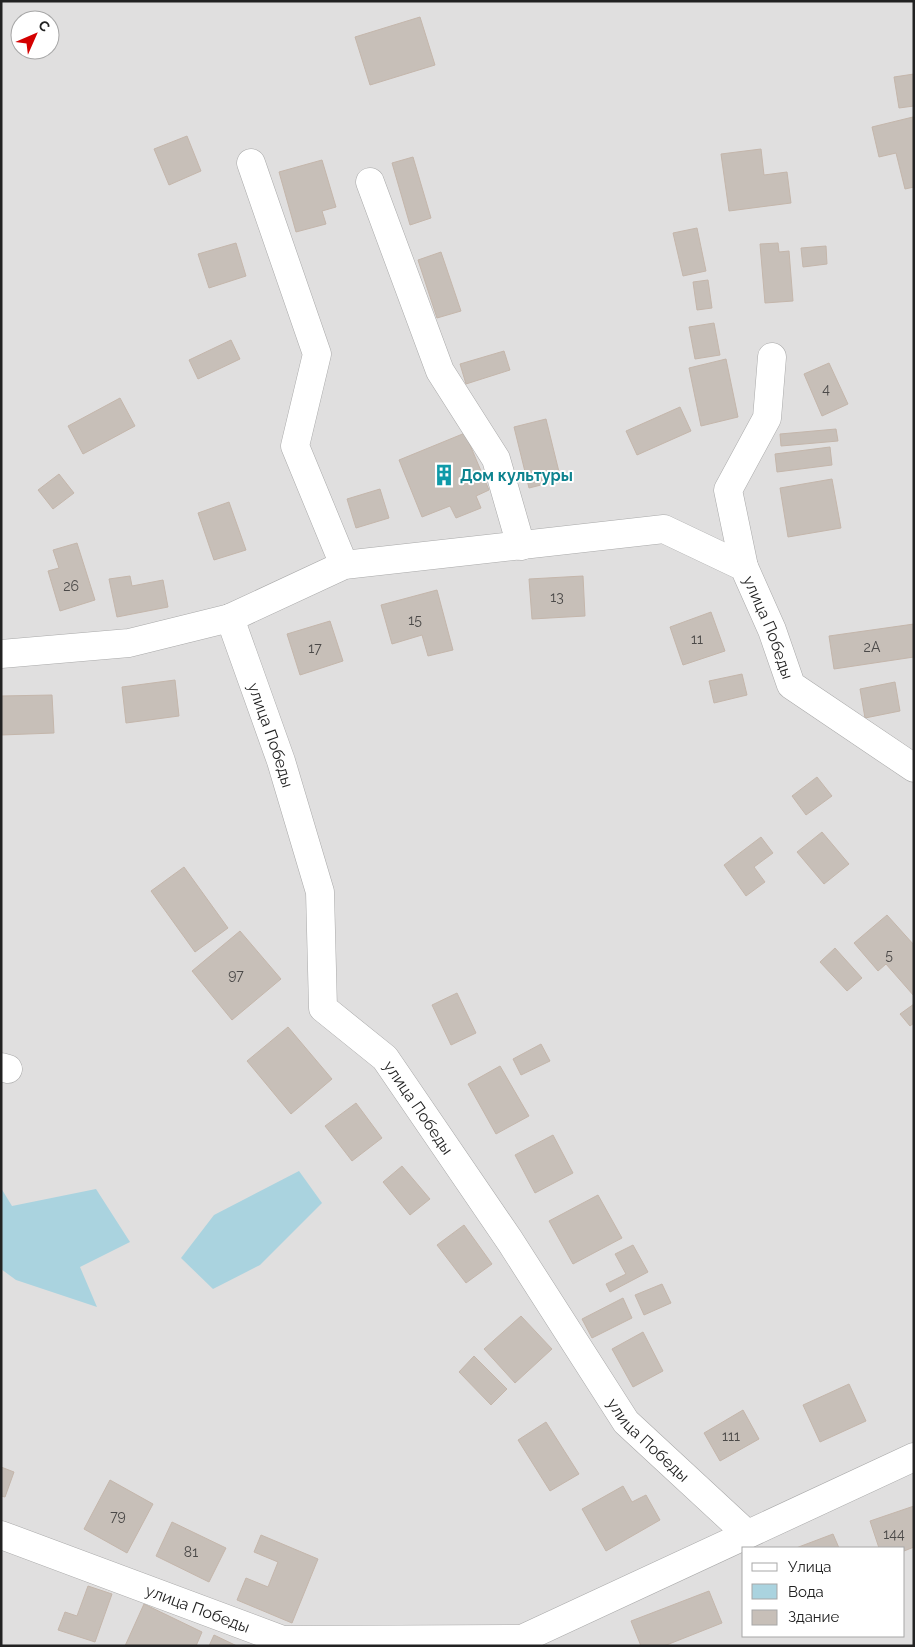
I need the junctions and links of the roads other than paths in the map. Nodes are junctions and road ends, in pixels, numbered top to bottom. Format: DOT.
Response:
graph roads {
  1 [pos="251,163"];
  2 [pos="370,182"];
  3 [pos="772,356"];
  4 [pos="521,546"];
  5 [pos="344,565"];
  6 [pos="744,567"];
  7 [pos="230,618"];
  8 [pos="1,654"];
  9 [pos="914,768"];
  10 [pos="914,1457"];
  11 [pos="747,1534"];
  12 [pos="1,1535"];
  13 [pos="523,1642"];
  1 -- 5 [label="street"];
  2 -- 4 [label="street"];
  3 -- 6 [label="street"];
  4 -- 5 [label="street, улица Победы"];
  4 -- 6 [label="street, улица Победы"];
  5 -- 7 [label="street, улица Победы"];
  6 -- 9 [label="street, улица Победы"];
  7 -- 8 [label="street, улица Победы"];
  7 -- 11 [label="street, улица Победы"];
  10 -- 11 [label="street, улица Победы"];
  11 -- 13 [label="street, улица Победы"];
  12 -- 13 [label="street, улица Победы"];
}
